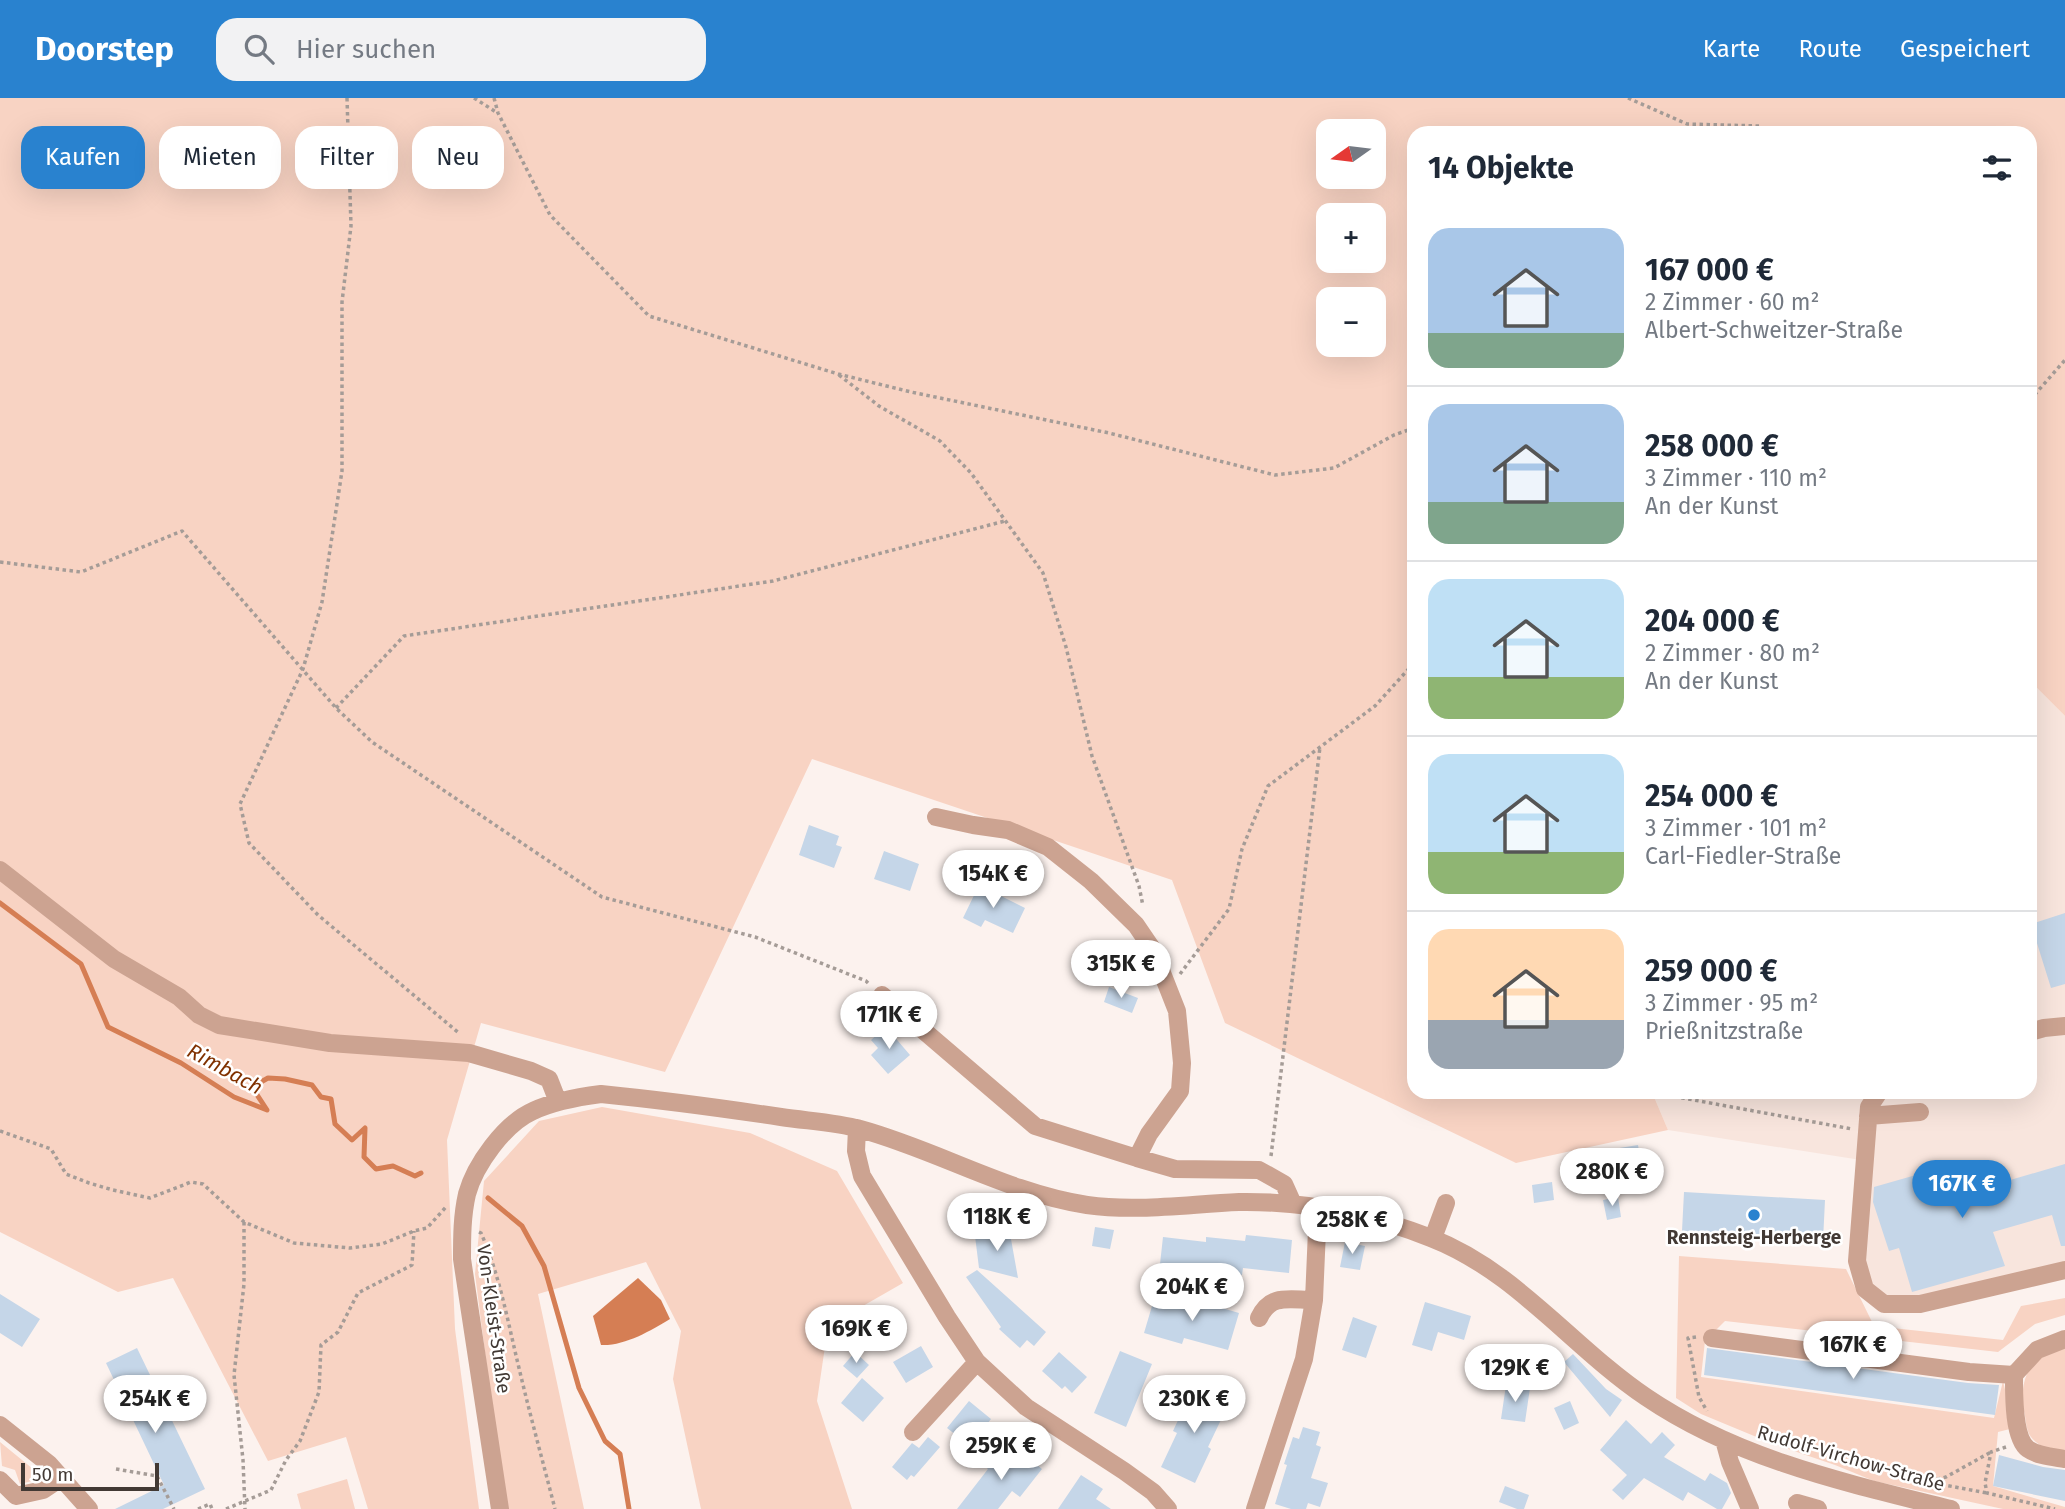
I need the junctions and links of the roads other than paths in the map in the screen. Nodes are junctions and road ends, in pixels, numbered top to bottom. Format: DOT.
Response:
graph roads {
  1 [pos="936,817"];
  2 [pos="0,870"];
  3 [pos="882,995"];
  4 [pos="2065,1026"];
  5 [pos="2037,1030"];
  6 [pos="1874,1099"];
  7 [pos="558,1102"];
  8 [pos="1920,1112"];
  9 [pos="1868,1124"];
  10 [pos="857,1128"];
  11 [pos="1137,1158"];
  12 [pos="1446,1203"];
  13 [pos="1293,1204"];
  14 [pos="1318,1207"];
  15 [pos="1433,1238"];
  16 [pos="2065,1270"];
  17 [pos="1314,1300"];
  18 [pos="1259,1318"];
  19 [pos="1712,1338"];
  20 [pos="2065,1339"];
  21 [pos="977,1362"];
  22 [pos="2014,1375"];
  23 [pos="0,1425"];
  24 [pos="913,1432"];
  25 [pos="1724,1440"];
  26 [pos="2065,1459"];
  27 [pos="61,1478"];
  28 [pos="0,1480"];
  29 [pos="1797,1503"];
  30 [pos="89,1509"];
  31 [pos="500,1509"];
  32 [pos="1168,1509"];
  33 [pos="1255,1509"];
  34 [pos="1750,1509"];
  35 [pos="1818,1509"];
  36 [pos="1951,1509"];
  1 -- 11 [label="street"];
  2 -- 7 [label="street"];
  3 -- 11 [label="street"];
  4 -- 5 [label="street"];
  6 -- 9 [label="street"];
  7 -- 10 [label="street, Von-Kleist-Straße"];
  7 -- 31 [label="street, Von-Kleist-Straße"];
  8 -- 9 [label="street"];
  9 -- 16 [label="street"];
  10 -- 13 [label="street, Rudolf-Virchow-Straße"];
  10 -- 21 [label="street"];
  11 -- 13 [label="street"];
  12 -- 15 [label="street"];
  13 -- 14 [label="street, Rudolf-Virchow-Straße"];
  14 -- 15 [label="street, Rudolf-Virchow-Straße"];
  14 -- 17 [label="street"];
  15 -- 25 [label="street, Rudolf-Virchow-Straße"];
  17 -- 18 [label="street"];
  17 -- 33 [label="street"];
  19 -- 22 [label="street"];
  20 -- 22 [label="street"];
  21 -- 24 [label="street"];
  21 -- 32 [label="street"];
  22 -- 26 [label="street"];
  23 -- 27 [label="street"];
  25 -- 34 [label="street"];
  25 -- 36 [label="street, Rudolf-Virchow-Straße"];
  27 -- 28 [label="street"];
  27 -- 30 [label="street"];
  29 -- 35 [label="street"];
}
